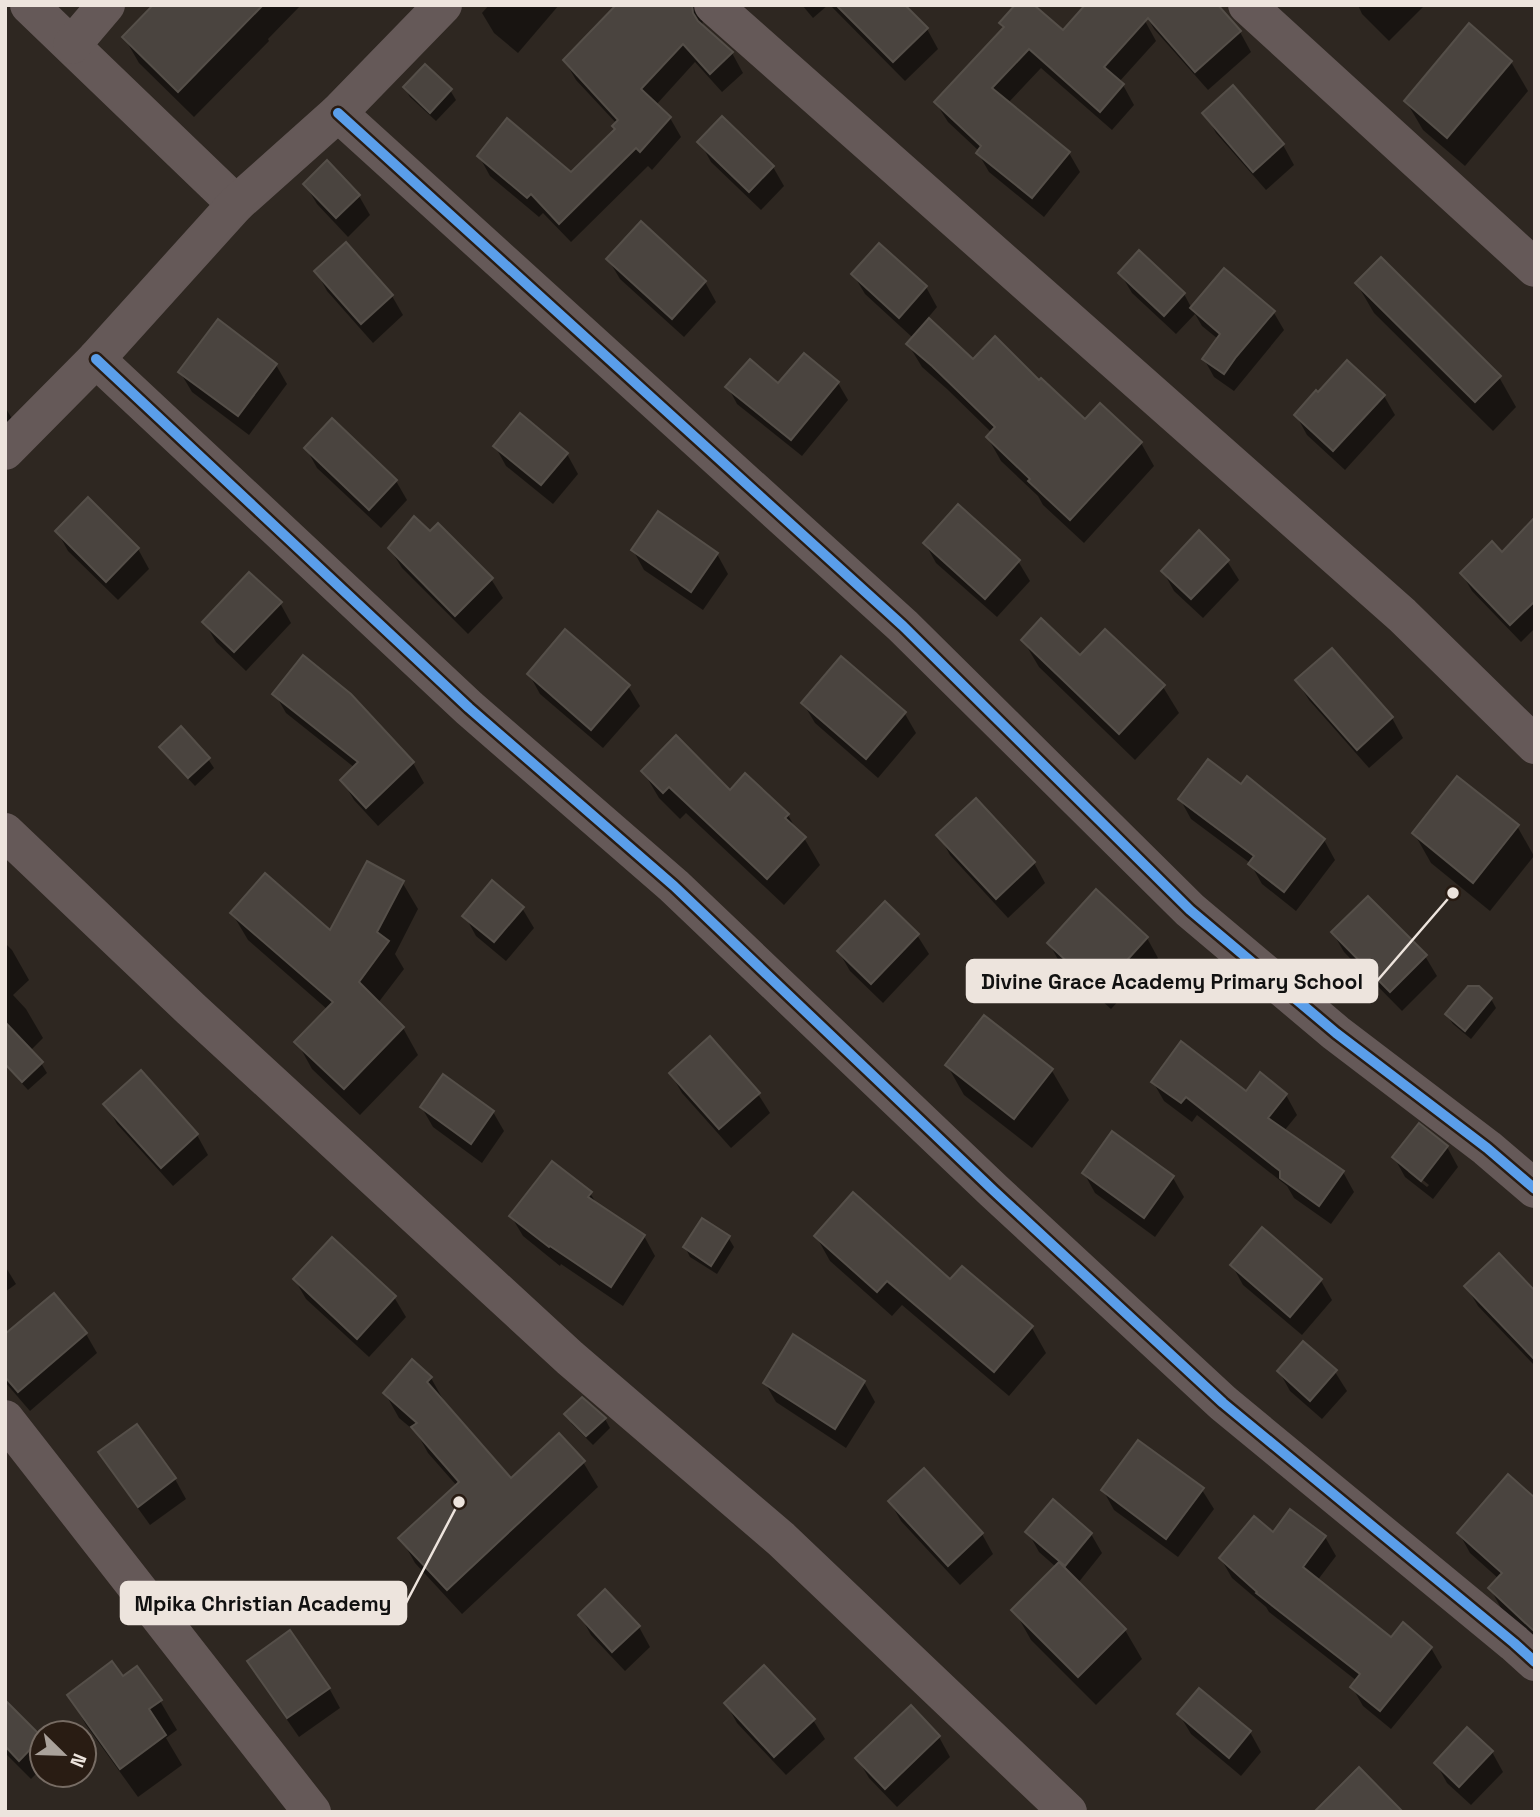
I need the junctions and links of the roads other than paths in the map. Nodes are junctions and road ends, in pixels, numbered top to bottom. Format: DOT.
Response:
graph roads {
  1 [pos="29,5"];
  2 [pos="106,5"];
  3 [pos="443,5"];
  4 [pos="713,5"];
  5 [pos="1247,5"];
  6 [pos="72,45"];
  7 [pos="338,113"];
  8 [pos="236,204"];
  9 [pos="1535,268"];
  10 [pos="96,359"];
  11 [pos="5,451"];
  12 [pos="1535,745"];
  13 [pos="5,832"];
  14 [pos="1535,1189"];
  15 [pos="5,1419"];
  16 [pos="1535,1662"];
  17 [pos="312,1812"];
  18 [pos="1068,1812"];
  1 -- 6 [label="street"];
  2 -- 6 [label="street"];
  3 -- 7 [label="street"];
  4 -- 12 [label="street"];
  5 -- 9 [label="street"];
  6 -- 8 [label="street"];
  7 -- 8 [label="street"];
  7 -- 14 [label="street"];
  8 -- 10 [label="street"];
  10 -- 11 [label="street"];
  10 -- 16 [label="street"];
  13 -- 18 [label="street"];
  15 -- 17 [label="street"];
}
